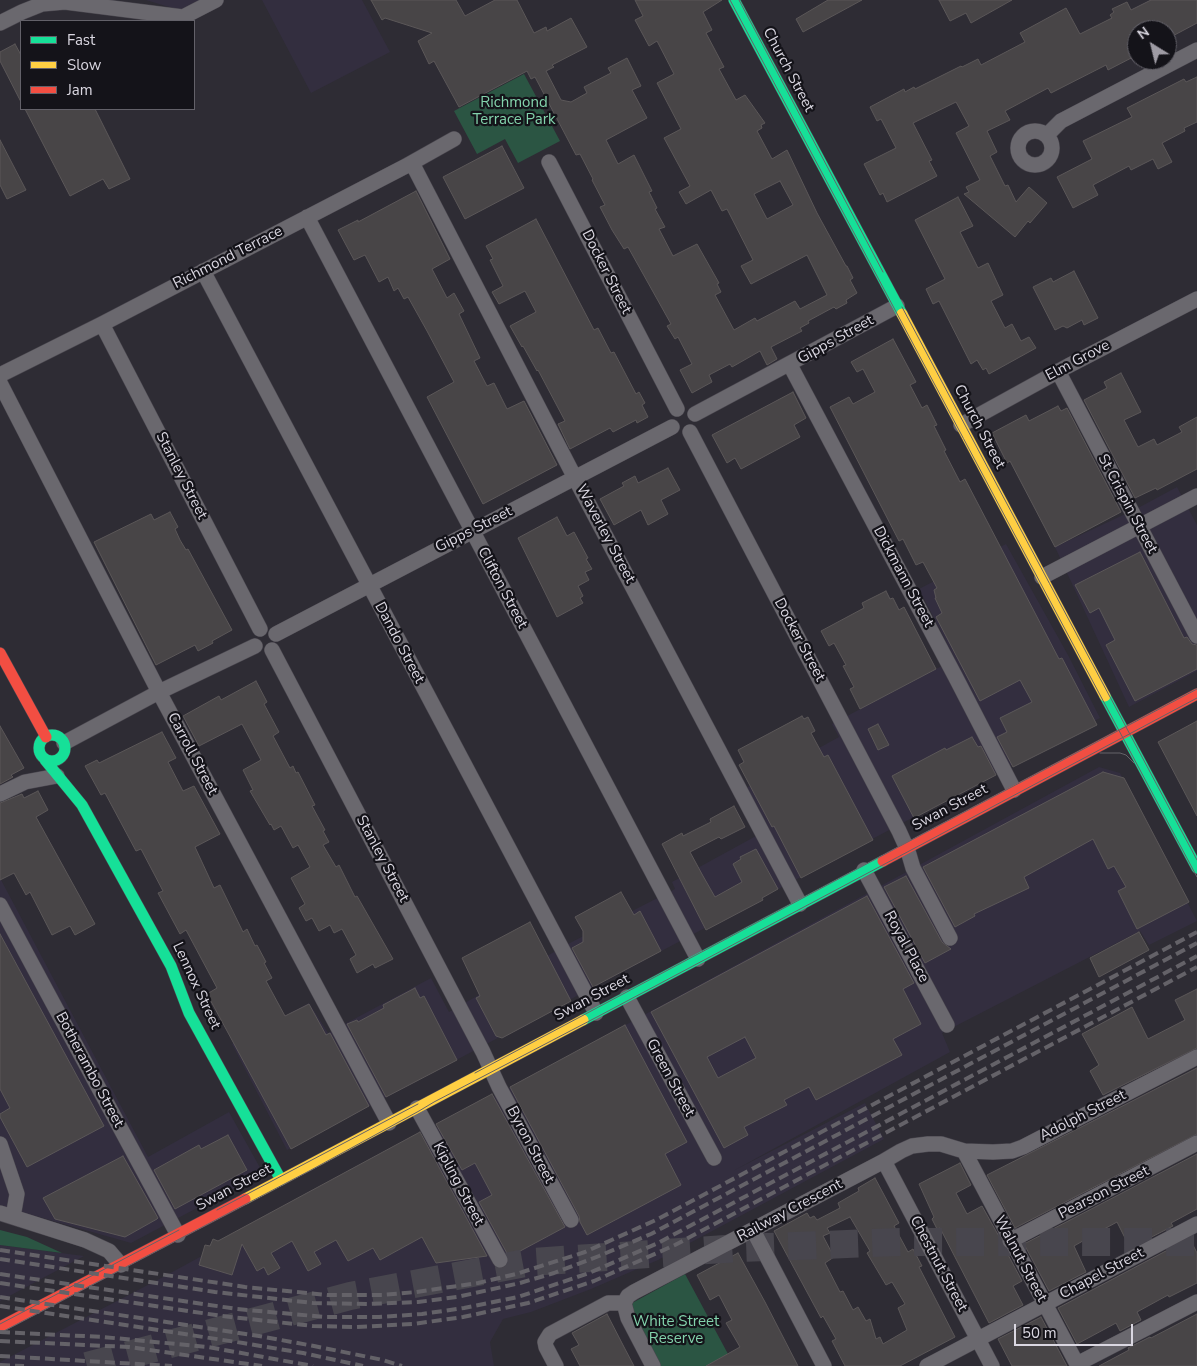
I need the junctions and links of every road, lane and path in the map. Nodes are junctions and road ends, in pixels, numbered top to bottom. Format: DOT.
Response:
graph roads {
  1 [pos="216,0"];
  2 [pos="734,0"];
  3 [pos="0,23"];
  4 [pos="1197,50"];
  5 [pos="1046,135"];
  6 [pos="454,139"];
  7 [pos="549,162"];
  8 [pos="412,163"];
  9 [pos="307,217"];
  10 [pos="203,271"];
  11 [pos="1197,299"];
  12 [pos="897,306"];
  13 [pos="102,324"];
  14 [pos="790,365"];
  15 [pos="1058,371"];
  16 [pos="0,375"];
  17 [pos="0,383"];
  18 [pos="677,410"];
  19 [pos="695,414"];
  20 [pos="961,425"];
  21 [pos="672,427"];
  22 [pos="690,432"];
  23 [pos="575,478"];
  24 [pos="1197,496"];
  25 [pos="1139,526"];
  26 [pos="472,531"];
  27 [pos="1042,577"];
  28 [pos="368,585"];
  29 [pos="260,629"];
  30 [pos="276,634"];
  31 [pos="1197,636"];
  32 [pos="255,646"];
  33 [pos="272,650"];
  34 [pos="0,653"];
  35 [pos="159,692"];
  36 [pos="1197,694"];
  37 [pos="1125,733"];
  38 [pos="46,737"];
  39 [pos="64,747"];
  40 [pos="44,758"];
  41 [pos="66,771"];
  42 [pos="25,782"];
  43 [pos="1014,790"];
  44 [pos="0,794"];
  45 [pos="906,848"];
  46 [pos="1197,868"];
  47 [pos="864,870"];
  48 [pos="800,904"];
  49 [pos="0,905"];
  50 [pos="950,938"];
  51 [pos="698,959"];
  52 [pos="627,997"];
  53 [pos="596,1013"];
  54 [pos="947,1025"];
  55 [pos="1197,1057"];
  56 [pos="491,1069"];
  57 [pos="417,1108"];
  58 [pos="389,1123"];
  59 [pos="0,1144"];
  60 [pos="1197,1144"];
  61 [pos="964,1151"];
  62 [pos="714,1158"];
  63 [pos="884,1161"];
  64 [pos="281,1180"];
  65 [pos="7,1215"];
  66 [pos="571,1220"];
  67 [pos="1197,1224"];
  68 [pos="753,1230"];
  69 [pos="178,1235"];
  70 [pos="1010,1241"];
  71 [pos="500,1260"];
  72 [pos="121,1265"];
  73 [pos="1197,1302"];
  74 [pos="624,1303"];
  75 [pos="1045,1304"];
  76 [pos="0,1327"];
  77 [pos="978,1339"];
  78 [pos="1077,1365"];
  79 [pos="556,1366"];
  80 [pos="653,1366"];
  81 [pos="824,1366"];
  82 [pos="927,1366"];
  83 [pos="992,1366"];
  1 -- 3 [label="street"];
  2 -- 12 [label="main road, Church Street"];
  4 -- 5 [label="street"];
  6 -- 8 [label="street, Richmond Terrace"];
  7 -- 18 [label="street, Docker Street"];
  8 -- 9 [label="street, Richmond Terrace"];
  8 -- 23 [label="street, Waverley Street"];
  9 -- 10 [label="street, Richmond Terrace"];
  9 -- 26 [label="street, Clifton Street"];
  10 -- 13 [label="street, Richmond Terrace"];
  10 -- 28 [label="street, Dando Street"];
  11 -- 15 [label="street, Elm Grove"];
  12 -- 14 [label="street, Gipps Street"];
  12 -- 20 [label="main road, Church Street"];
  13 -- 16 [label="street, Richmond Terrace"];
  13 -- 29 [label="street, Stanley Street"];
  14 -- 19 [label="street, Gipps Street"];
  14 -- 43 [label="street, Dickmann Street"];
  15 -- 20 [label="street, Elm Grove"];
  15 -- 25 [label="street, St Crispin Street"];
  17 -- 35 [label="street, Carroll Street"];
  18 -- 19 [label="street"];
  18 -- 21 [label="street"];
  19 -- 22 [label="street"];
  20 -- 27 [label="main road, Church Street"];
  21 -- 22 [label="street"];
  21 -- 23 [label="street, Gipps Street"];
  22 -- 45 [label="street, Docker Street"];
  23 -- 26 [label="street, Gipps Street"];
  23 -- 48 [label="street, Waverley Street"];
  24 -- 25 [label="street"];
  25 -- 27 [label="street"];
  25 -- 31 [label="street, St Crispin Street"];
  26 -- 28 [label="street, Gipps Street"];
  26 -- 51 [label="street, Clifton Street"];
  27 -- 37 [label="main road, Church Street"];
  28 -- 30 [label="street, Gipps Street"];
  28 -- 53 [label="street, Dando Street"];
  29 -- 30 [label="street"];
  29 -- 32 [label="street"];
  30 -- 33 [label="street"];
  32 -- 33 [label="street"];
  32 -- 35 [label="street"];
  33 -- 56 [label="street, Stanley Street"];
  34 -- 38 [label="main road"];
  35 -- 39 [label="street"];
  35 -- 58 [label="street, Carroll Street"];
  36 -- 37 [label="main road, Swan Street"];
  37 -- 43 [label="main road, Swan Street"];
  37 -- 46 [label="main road, Church Street"];
  38 -- 39 [label="main road"];
  38 -- 40 [label="main road"];
  39 -- 40 [label="main road"];
  39 -- 41 [label="main road, Lennox Street"];
  40 -- 41 [label="main road"];
  40 -- 42 [label="street"];
  41 -- 42 [label="street"];
  41 -- 64 [label="main road, Lennox Street"];
  42 -- 44 [label="street"];
  43 -- 45 [label="main road, Swan Street"];
  45 -- 47 [label="main road, Swan Street"];
  45 -- 50 [label="street, Docker Street"];
  47 -- 48 [label="main road, Swan Street"];
  47 -- 54 [label="street, Royal Place"];
  48 -- 51 [label="main road, Swan Street"];
  49 -- 69 [label="street, Botherambo Street"];
  51 -- 52 [label="main road, Swan Street"];
  52 -- 53 [label="main road, Swan Street"];
  52 -- 62 [label="street, Green Street"];
  53 -- 56 [label="main road, Swan Street"];
  55 -- 61 [label="street, Adolph Street"];
  56 -- 57 [label="main road, Swan Street"];
  56 -- 66 [label="street, Byron Street"];
  57 -- 58 [label="main road, Swan Street"];
  57 -- 71 [label="street, Kipling Street"];
  58 -- 64 [label="main road, Swan Street"];
  59 -- 65 [label="street"];
  60 -- 70 [label="street, Pearson Street"];
  61 -- 63 [label="street, Railway Crescent"];
  61 -- 70 [label="street, Walnut Street"];
  63 -- 68 [label="street, Railway Crescent"];
  63 -- 77 [label="street, Chestnut Street"];
  64 -- 69 [label="main road, Swan Street"];
  65 -- 72 [label="street"];
  67 -- 75 [label="street, Chapel Street"];
  68 -- 74 [label="street, Railway Crescent"];
  68 -- 81 [label="street"];
  69 -- 72 [label="main road, Swan Street"];
  70 -- 75 [label="street, Walnut Street"];
  72 -- 76 [label="main road, Swan Street"];
  73 -- 78 [label="street"];
  74 -- 79 [label="street"];
  74 -- 80 [label="street"];
  75 -- 77 [label="street, Chapel Street"];
  75 -- 78 [label="street, Walnut Street"];
  77 -- 82 [label="street, Chapel Street"];
  77 -- 83 [label="street, Chestnut Street"];
}
